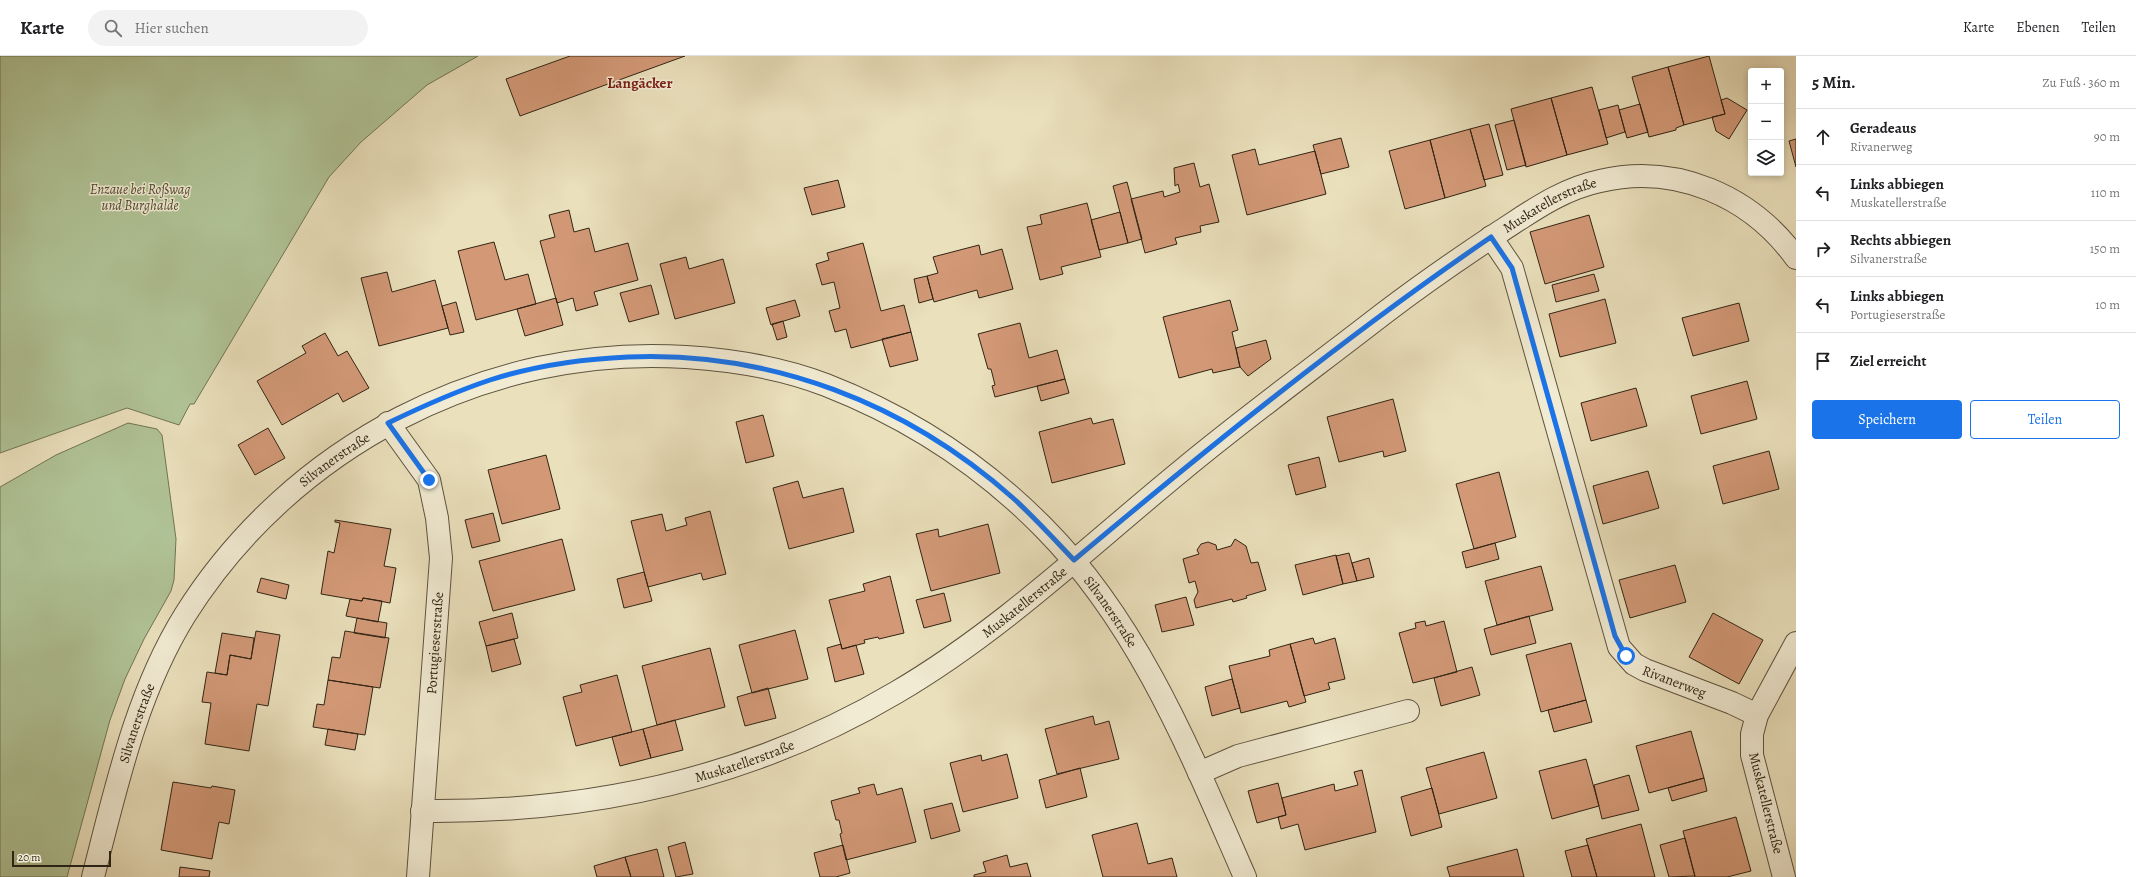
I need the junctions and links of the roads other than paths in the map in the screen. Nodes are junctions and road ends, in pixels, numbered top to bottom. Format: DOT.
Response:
graph roads {
  1 [pos="1491,237"];
  2 [pos="1796,258"];
  3 [pos="388,423"];
  4 [pos="1074,560"];
  5 [pos="1796,643"];
  6 [pos="1408,711"];
  7 [pos="1757,715"];
  8 [pos="1199,773"];
  9 [pos="422,811"];
  10 [pos="93,877"];
  11 [pos="418,877"];
  12 [pos="1245,877"];
  13 [pos="1784,877"];
  1 -- 2 [label="street, Muskatellerstraße"];
  1 -- 4 [label="street, Muskatellerstraße"];
  1 -- 7 [label="street, Rivanerweg"];
  3 -- 4 [label="street, Silvanerstraße"];
  3 -- 9 [label="street, Portugieserstraße"];
  3 -- 10 [label="street, Silvanerstraße"];
  4 -- 8 [label="street, Silvanerstraße"];
  4 -- 9 [label="street, Muskatellerstraße"];
  5 -- 7 [label="street, Muskatellerstraße"];
  6 -- 8 [label="street"];
  7 -- 13 [label="street, Muskatellerstraße"];
  8 -- 12 [label="street, Silvanerstraße"];
  9 -- 11 [label="street, Portugieserstraße"];
}
